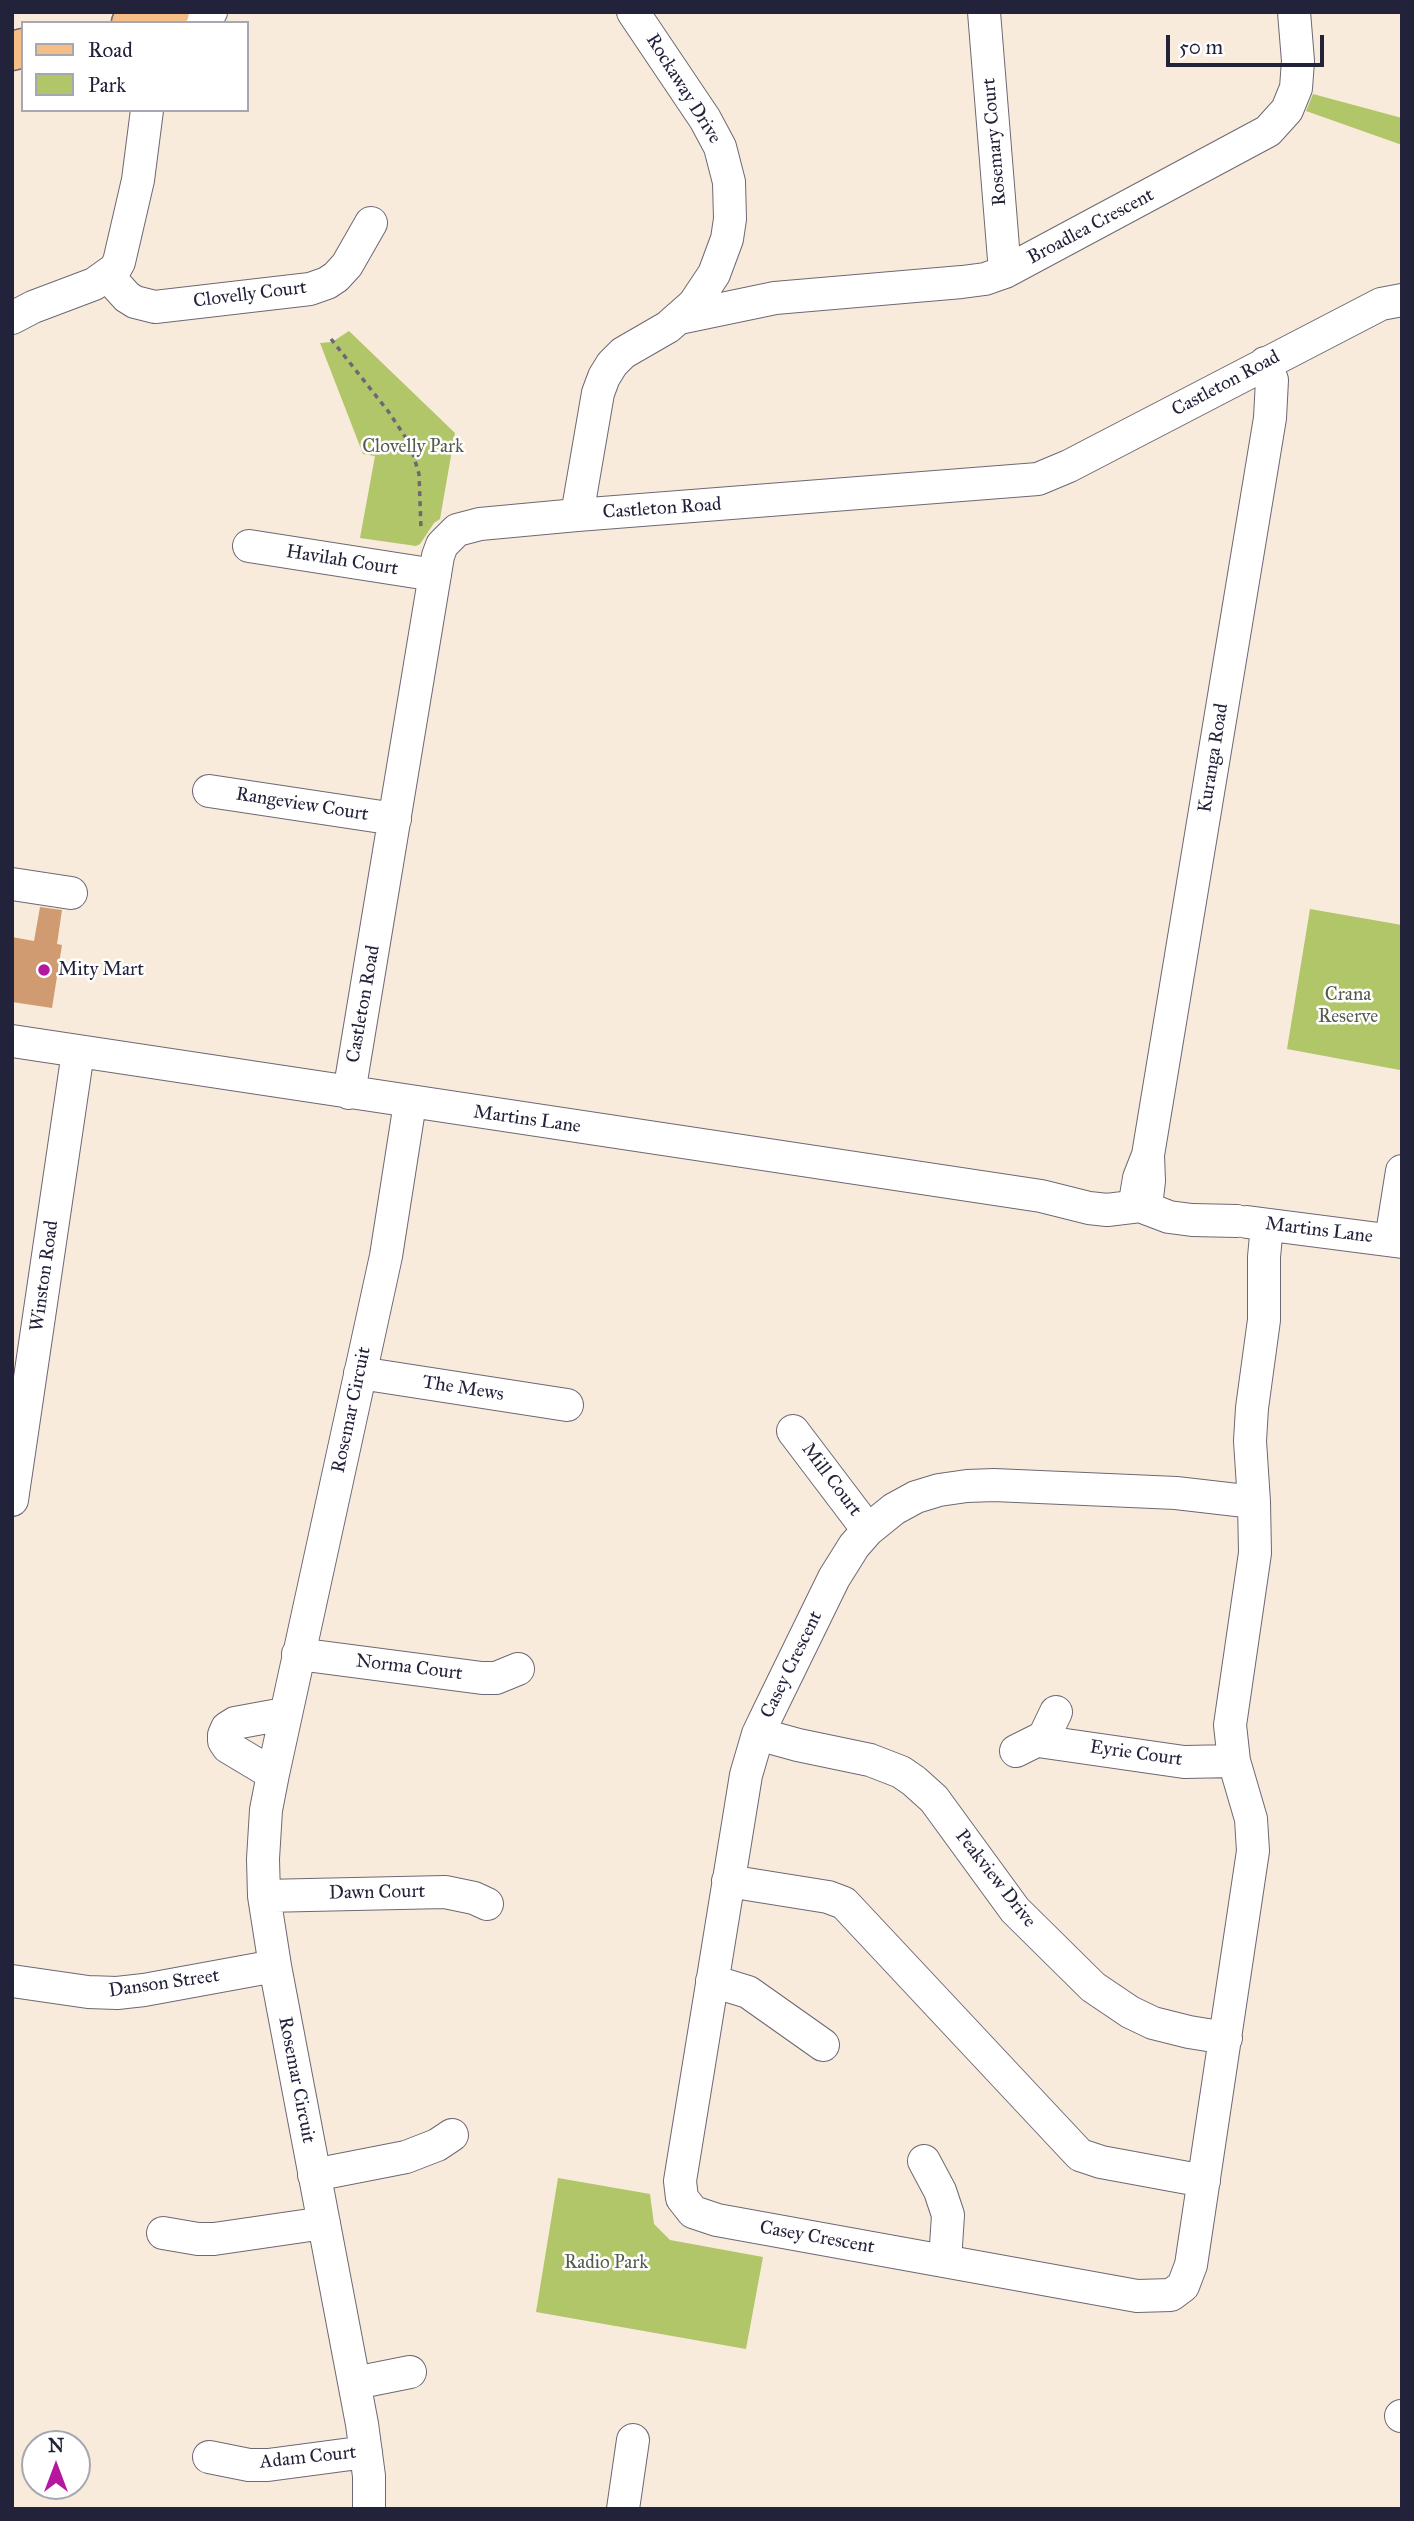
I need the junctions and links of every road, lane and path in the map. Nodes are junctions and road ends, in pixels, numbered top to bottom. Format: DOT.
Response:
graph roads {
  1 [pos="211,12"];
  2 [pos="634,12"];
  3 [pos="984,12"];
  4 [pos="1293,12"];
  5 [pos="157,17"];
  6 [pos="147,112"];
  7 [pos="371,223"];
  8 [pos="1005,272"];
  9 [pos="108,276"];
  10 [pos="705,289"];
  11 [pos="775,298"];
  12 [pos="1402,300"];
  13 [pos="679,317"];
  14 [pos="12,318"];
  15 [pos="331,340"];
  16 [pos="1265,363"];
  17 [pos="577,515"];
  18 [pos="422,534"];
  19 [pos="249,546"];
  20 [pos="435,575"];
  21 [pos="209,791"];
  22 [pos="395,819"];
  23 [pos="12,884"];
  24 [pos="71,893"];
  25 [pos="12,1041"];
  26 [pos="78,1052"];
  27 [pos="349,1093"];
  28 [pos="410,1103"];
  29 [pos="1402,1171"];
  30 [pos="1141,1200"];
  31 [pos="1264,1225"];
  32 [pos="1396,1241"];
  33 [pos="360,1373"];
  34 [pos="567,1405"];
  35 [pos="793,1431"];
  36 [pos="1253,1495"];
  37 [pos="12,1500"];
  38 [pos="868,1530"];
  39 [pos="298,1654"];
  40 [pos="518,1669"];
  41 [pos="1056,1712"];
  42 [pos="284,1714"];
  43 [pos="758,1734"];
  44 [pos="1234,1761"];
  45 [pos="272,1774"];
  46 [pos="728,1881"];
  47 [pos="264,1896"];
  48 [pos="487,1904"];
  49 [pos="275,1966"];
  50 [pos="12,1981"];
  51 [pos="712,1981"];
  52 [pos="1226,2038"];
  53 [pos="823,2045"];
  54 [pos="452,2135"];
  55 [pos="923,2161"];
  56 [pos="314,2175"];
  57 [pos="1204,2181"];
  58 [pos="324,2223"];
  59 [pos="163,2233"];
  60 [pos="945,2261"];
  61 [pos="410,2372"];
  62 [pos="355,2383"];
  63 [pos="633,2440"];
  64 [pos="366,2452"];
  65 [pos="209,2457"];
  66 [pos="369,2509"];
  67 [pos="623,2509"];
  1 -- 5 [label="street"];
  2 -- 10 [label="street, Rockaway Drive"];
  3 -- 8 [label="street, Rosemary Court"];
  4 -- 8 [label="street, Broadlea Crescent"];
  6 -- 9 [label="street"];
  7 -- 9 [label="street, Clovelly Court"];
  8 -- 11 [label="street, Broadlea Crescent"];
  9 -- 14 [label="street"];
  10 -- 11 [label="street, Broadlea Crescent"];
  10 -- 13 [label="street, Broadlea Crescent"];
  11 -- 13 [label="street, Broadlea Crescent"];
  12 -- 16 [label="street, Castleton Road"];
  13 -- 17 [label="street, Broadlea Crescent"];
  15 -- 18 [label="path"];
  16 -- 17 [label="street, Castleton Road"];
  16 -- 30 [label="street, Kuranga Road"];
  17 -- 20 [label="street, Castleton Road"];
  19 -- 20 [label="street, Havilah Court"];
  20 -- 22 [label="street, Castleton Road"];
  21 -- 22 [label="street, Rangeview Court"];
  22 -- 27 [label="street, Castleton Road"];
  23 -- 24 [label="street"];
  25 -- 26 [label="street, Martins Lane"];
  26 -- 27 [label="street, Martins Lane"];
  26 -- 37 [label="street, Winston Road"];
  27 -- 28 [label="street, Martins Lane"];
  28 -- 30 [label="street, Martins Lane"];
  28 -- 33 [label="street, Rosemar Circuit"];
  29 -- 32 [label="street"];
  30 -- 31 [label="street, Martins Lane"];
  31 -- 32 [label="street, Martins Lane"];
  31 -- 36 [label="street, Casey Crescent"];
  33 -- 34 [label="street, The Mews"];
  33 -- 39 [label="street, Rosemar Circuit"];
  35 -- 38 [label="street, Mill Court"];
  36 -- 38 [label="street, Casey Crescent"];
  36 -- 44 [label="street, Casey Crescent"];
  38 -- 43 [label="street, Casey Crescent"];
  39 -- 40 [label="street, Norma Court"];
  39 -- 42 [label="street, Rosemar Circuit"];
  41 -- 44 [label="street, Eyrie Court"];
  42 -- 45 [label="street, Rosemar Circuit"];
  42 -- 45 [label="street"];
  43 -- 46 [label="street, Casey Crescent"];
  43 -- 52 [label="street, Peakview Drive"];
  44 -- 52 [label="street, Casey Crescent"];
  45 -- 47 [label="street, Rosemar Circuit"];
  46 -- 51 [label="street, Casey Crescent"];
  46 -- 57 [label="street"];
  47 -- 48 [label="street, Dawn Court"];
  47 -- 49 [label="street, Rosemar Circuit"];
  49 -- 50 [label="street, Danson Street"];
  49 -- 56 [label="street, Rosemar Circuit"];
  51 -- 53 [label="street"];
  51 -- 60 [label="street, Casey Crescent"];
  52 -- 57 [label="street, Casey Crescent"];
  54 -- 56 [label="street"];
  55 -- 60 [label="street"];
  56 -- 58 [label="street, Rosemar Circuit"];
  57 -- 60 [label="street, Casey Crescent"];
  58 -- 59 [label="street"];
  58 -- 62 [label="street, Rosemar Circuit"];
  61 -- 62 [label="street"];
  62 -- 64 [label="street, Rosemar Circuit"];
  63 -- 67 [label="street"];
  64 -- 65 [label="street, Adam Court"];
  64 -- 66 [label="street, Rosemar Circuit"];
}
